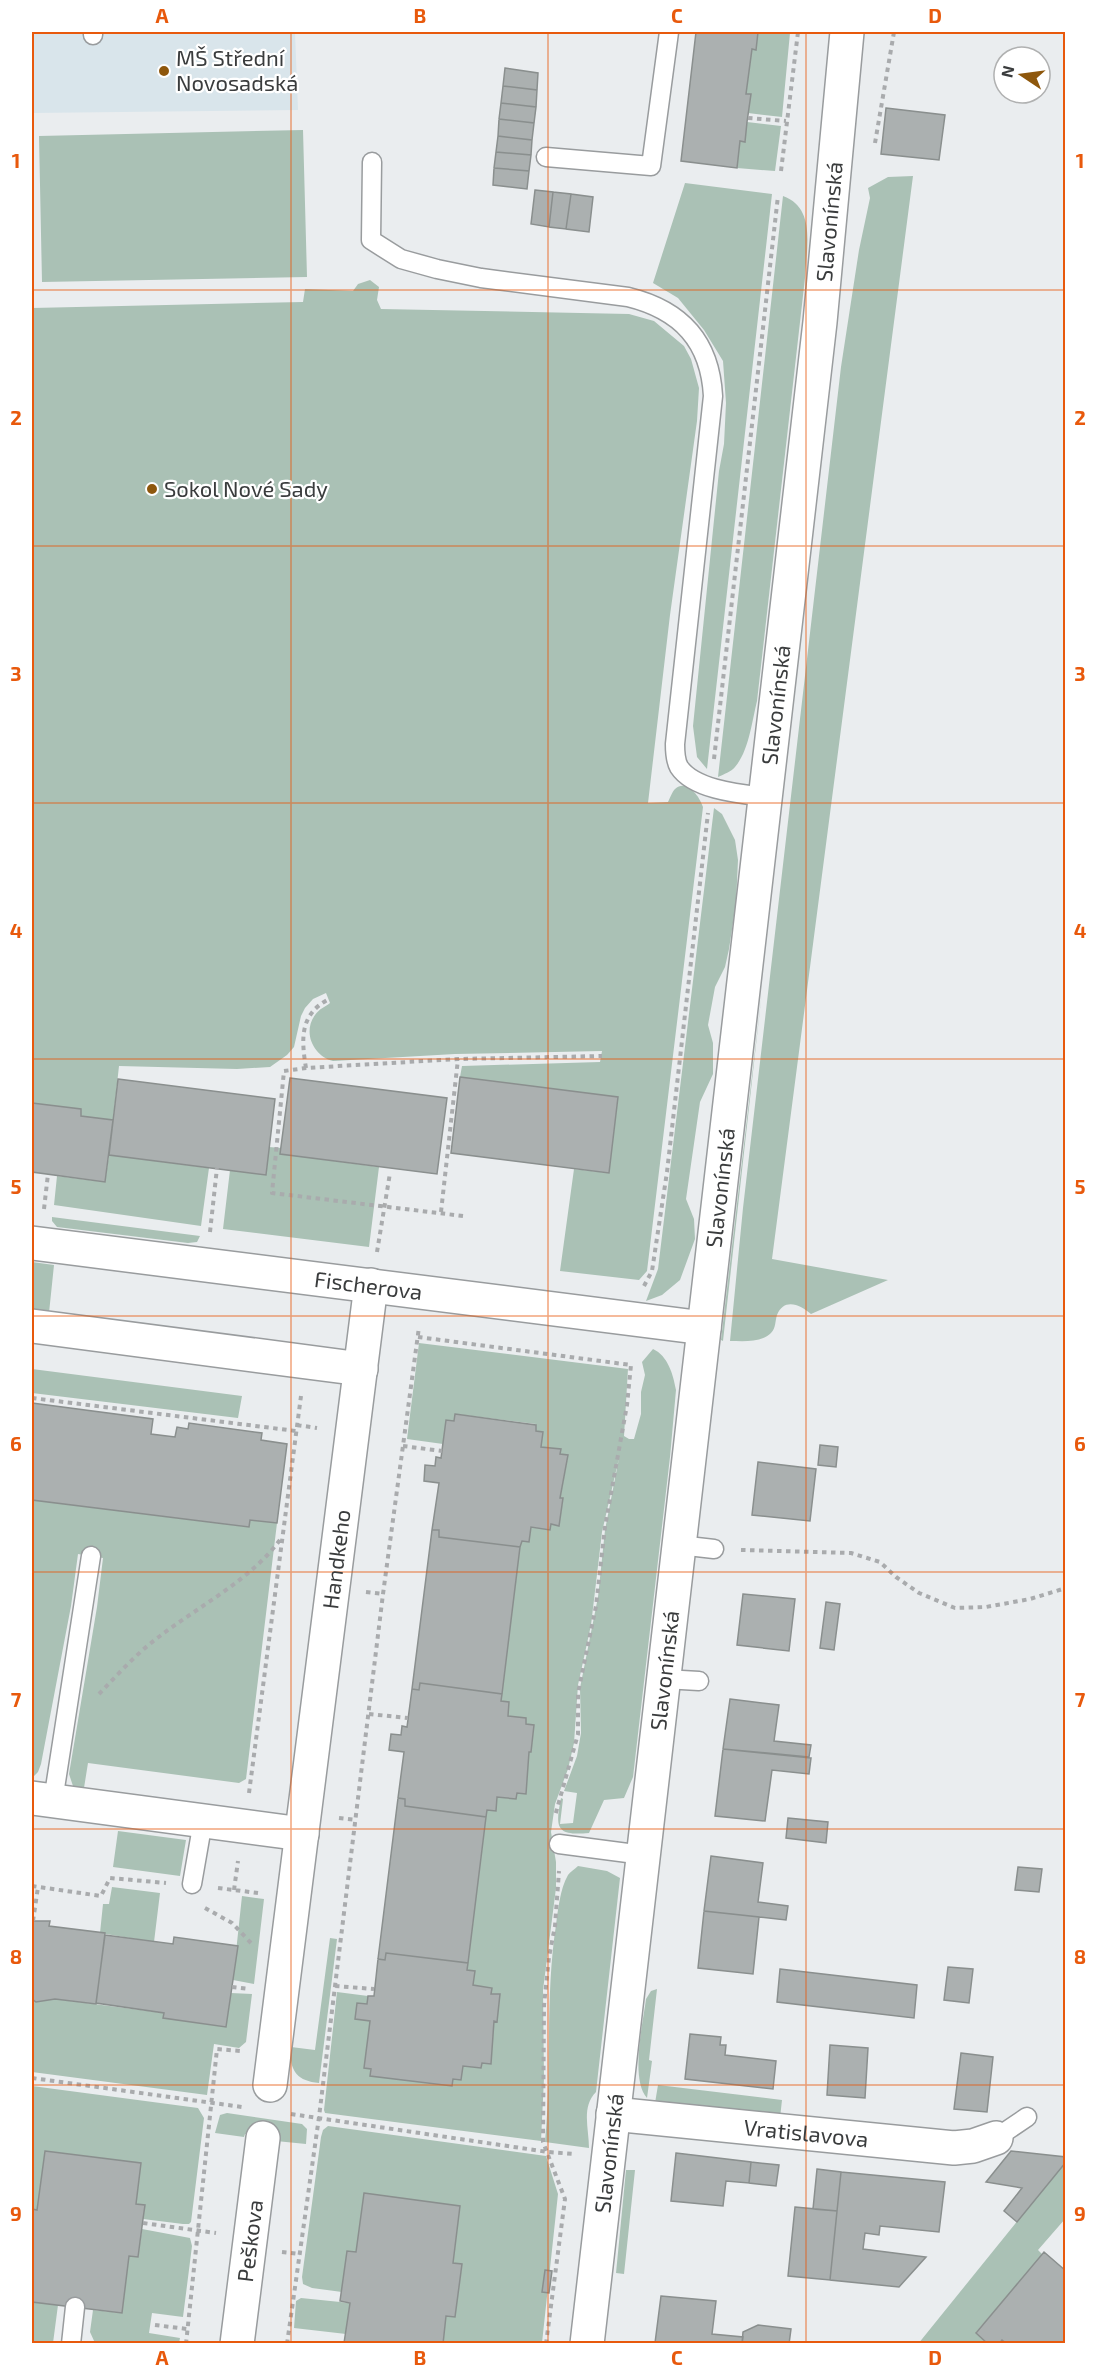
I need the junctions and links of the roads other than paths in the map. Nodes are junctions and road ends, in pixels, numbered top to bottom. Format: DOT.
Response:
graph roads {
  1 [pos="669,32"];
  2 [pos="847,32"];
  3 [pos="546,157"];
  4 [pos="372,162"];
  5 [pos="766,797"];
  6 [pos="32,1243"];
  7 [pos="371,1285"];
  8 [pos="32,1326"];
  9 [pos="704,1328"];
  10 [pos="361,1369"];
  11 [pos="679,1545"];
  12 [pos="714,1549"];
  13 [pos="91,1556"];
  14 [pos="664,1679"];
  15 [pos="699,1681"];
  16 [pos="42,1799"];
  17 [pos="202,1821"];
  18 [pos="302,1834"];
  19 [pos="559,1844"];
  20 [pos="643,1854"];
  21 [pos="192,1884"];
  22 [pos="270,2085"];
  23 [pos="613,2114"];
  24 [pos="1027,2117"];
  25 [pos="263,2138"];
  26 [pos="1008,2139"];
  27 [pos="75,2307"];
  28 [pos="71,2343"];
  29 [pos="237,2343"];
  30 [pos="587,2343"];
  1 -- 3 [label="lane"];
  2 -- 5 [label="street, Slavonínská"];
  4 -- 5 [label="lane"];
  5 -- 9 [label="street, Slavonínská"];
  6 -- 7 [label="street, Fischerova"];
  7 -- 9 [label="street, Fischerova"];
  7 -- 10 [label="street, Handkeho"];
  8 -- 10 [label="street"];
  9 -- 11 [label="street, Slavonínská"];
  10 -- 18 [label="street, Handkeho"];
  11 -- 12 [label="lane"];
  11 -- 14 [label="street, Slavonínská"];
  13 -- 16 [label="lane"];
  14 -- 15 [label="lane"];
  14 -- 20 [label="street, Slavonínská"];
  16 -- 17 [label="street"];
  17 -- 18 [label="street"];
  17 -- 21 [label="lane"];
  18 -- 22 [label="street, Handkeho"];
  19 -- 20 [label="lane"];
  20 -- 23 [label="street, Slavonínská"];
  23 -- 26 [label="street, Vratislavova"];
  23 -- 30 [label="street, Slavonínská"];
  24 -- 26 [label="lane"];
  25 -- 29 [label="street, Peškova"];
  27 -- 28 [label="lane"];
}
